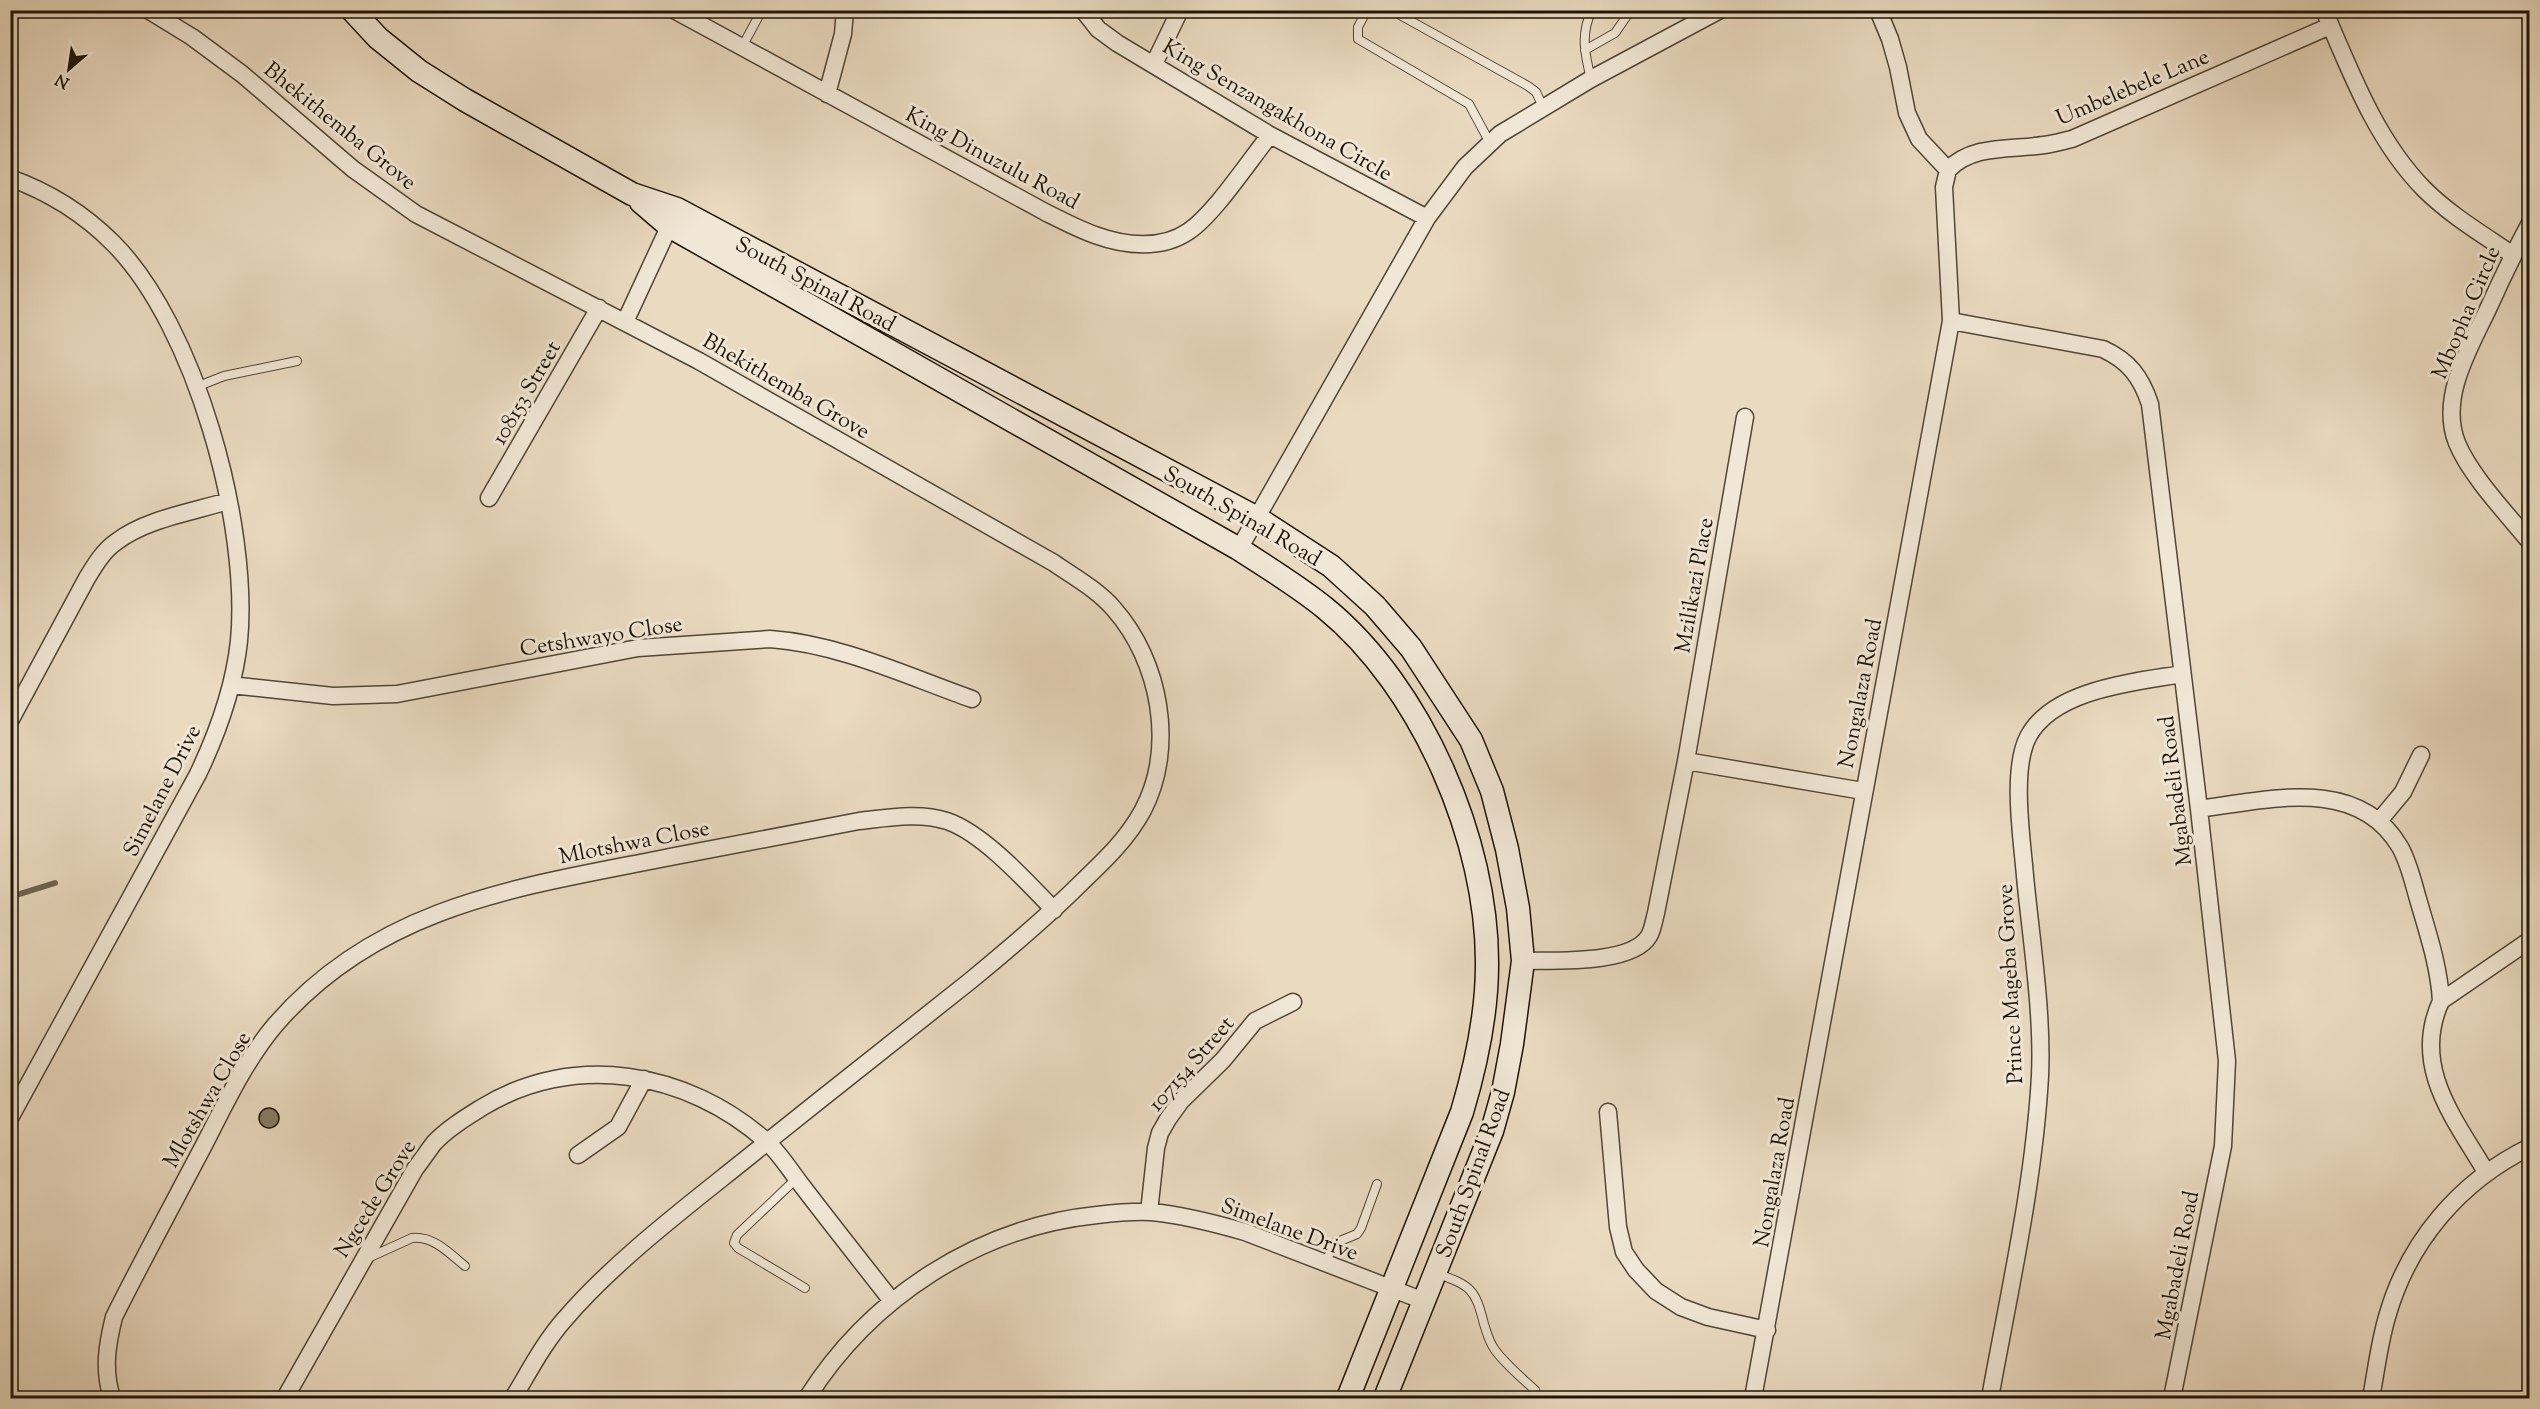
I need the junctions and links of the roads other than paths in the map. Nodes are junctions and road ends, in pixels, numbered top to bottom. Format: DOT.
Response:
graph roads {
  1 [pos="148,10"];
  2 [pos="352,10"];
  3 [pos="674,10"];
  4 [pos="762,10"];
  5 [pos="845,10"];
  6 [pos="1083,10"];
  7 [pos="1180,10"];
  8 [pos="1367,10"];
  9 [pos="1391,10"];
  10 [pos="1592,10"];
  11 [pos="1631,10"];
  12 [pos="1878,10"];
  13 [pos="1711,13"];
  14 [pos="2327,18"];
  15 [pos="742,48"];
  16 [pos="1585,50"];
  17 [pos="1154,64"];
  18 [pos="1592,79"];
  19 [pos="826,94"];
  20 [pos="1543,107"];
  21 [pos="1270,135"];
  22 [pos="1490,143"];
  23 [pos="1948,170"];
  24 [pos="10,178"];
  25 [pos="673,217"];
  26 [pos="1427,218"];
  27 [pos="2529,223"];
  28 [pos="2512,255"];
  29 [pos="599,308"];
  30 [pos="1951,321"];
  31 [pos="625,322"];
  32 [pos="297,361"];
  33 [pos="195,387"];
  34 [pos="1745,417"];
  35 [pos="489,498"];
  36 [pos="228,501"];
  37 [pos="1257,518"];
  38 [pos="2529,542"];
  39 [pos="1239,549"];
  40 [pos="2182,674"];
  41 [pos="231,685"];
  42 [pos="972,699"];
  43 [pos="10,721"];
  44 [pos="2421,755"];
  45 [pos="1686,761"];
  46 [pos="1863,791"];
  47 [pos="2199,809"];
  48 [pos="2379,821"];
  49 [pos="1054,910"];
  50 [pos="2529,940"];
  51 [pos="1523,961"];
  52 [pos="2441,1001"];
  53 [pos="1293,1002"];
  54 [pos="644,1079"];
  55 [pos="1608,1112"];
  56 [pos="10,1118"];
  57 [pos="768,1142"];
  58 [pos="2529,1147"];
  59 [pos="578,1155"];
  60 [pos="2486,1172"];
  61 [pos="796,1179"];
  62 [pos="1377,1184"];
  63 [pos="1149,1212"];
  64 [pos="362,1261"];
  65 [pos="1325,1263"];
  66 [pos="465,1266"];
  67 [pos="1435,1273"];
  68 [pos="806,1288"];
  69 [pos="1392,1289"];
  70 [pos="1424,1300"];
  71 [pos="892,1301"];
  72 [pos="1767,1329"];
  73 [pos="1535,1390"];
  74 [pos="112,1398"];
  75 [pos="285,1398"];
  76 [pos="513,1398"];
  77 [pos="807,1398"];
  78 [pos="1348,1398"];
  79 [pos="1385,1398"];
  80 [pos="1753,1398"];
  81 [pos="1990,1398"];
  82 [pos="2172,1398"];
  83 [pos="2371,1398"];
  1 -- 29 [label="street, Bhekithemba Grove"];
  2 -- 25 [label="street, South Spinal Road"];
  3 -- 15 [label="street, King Dinuzulu Road"];
  4 -- 15 [label="lane"];
  5 -- 19 [label="street"];
  6 -- 17 [label="street, King Senzangakhona Circle"];
  7 -- 17 [label="street"];
  8 -- 22 [label="lane"];
  9 -- 20 [label="lane"];
  10 -- 16 [label="lane"];
  11 -- 16 [label="lane"];
  12 -- 23 [label="street"];
  13 -- 18 [label="street"];
  14 -- 23 [label="street, Umbelebele Lane"];
  14 -- 28 [label="street"];
  15 -- 19 [label="street, King Dinuzulu Road"];
  16 -- 18 [label="lane"];
  17 -- 21 [label="street, King Senzangakhona Circle"];
  18 -- 20 [label="street"];
  19 -- 21 [label="street, King Dinuzulu Road"];
  20 -- 22 [label="street"];
  21 -- 26 [label="street, King Senzangakhona Circle"];
  22 -- 26 [label="street"];
  23 -- 30 [label="street, Nongalaza Road"];
  24 -- 33 [label="street, Simelane Drive"];
  25 -- 31 [label="street"];
  25 -- 37 [label="street, South Spinal Road"];
  25 -- 39 [label="street, South Spinal Road"];
  26 -- 37 [label="street"];
  27 -- 28 [label="street, Mbopha Circle"];
  28 -- 38 [label="street, Mbopha Circle"];
  29 -- 31 [label="street, Bhekithemba Grove"];
  29 -- 35 [label="street, 108153 Street"];
  30 -- 40 [label="street, Mgabadeli Road"];
  30 -- 46 [label="street, Nongalaza Road"];
  31 -- 49 [label="street, Bhekithemba Grove"];
  32 -- 33 [label="lane"];
  33 -- 36 [label="street, Simelane Drive"];
  34 -- 45 [label="street, Mzilikazi Place"];
  36 -- 41 [label="street, Simelane Drive"];
  36 -- 43 [label="street"];
  37 -- 39 [label="street"];
  37 -- 51 [label="street, South Spinal Road"];
  39 -- 69 [label="street, South Spinal Road"];
  40 -- 47 [label="street, Mgabadeli Road"];
  40 -- 81 [label="street, Prince Mageba Grove"];
  41 -- 42 [label="street, Cetshwayo Close"];
  41 -- 56 [label="street, Simelane Drive"];
  44 -- 48 [label="street"];
  45 -- 46 [label="street"];
  45 -- 51 [label="street, Mzilikazi Place"];
  46 -- 72 [label="street, Nongalaza Road"];
  47 -- 48 [label="street"];
  47 -- 82 [label="street, Mgabadeli Road"];
  48 -- 52 [label="street"];
  49 -- 57 [label="street"];
  49 -- 74 [label="street, Mlotshwa Close"];
  50 -- 52 [label="street"];
  51 -- 67 [label="street, South Spinal Road"];
  52 -- 60 [label="street"];
  53 -- 63 [label="street, 107154 Street"];
  54 -- 57 [label="street, Ngcede Grove"];
  54 -- 59 [label="street"];
  54 -- 64 [label="street, Ngcede Grove"];
  55 -- 72 [label="street"];
  57 -- 61 [label="street, Ngcede Grove"];
  57 -- 76 [label="street"];
  58 -- 60 [label="street"];
  60 -- 83 [label="street"];
  61 -- 68 [label="lane"];
  61 -- 71 [label="street, Ngcede Grove"];
  62 -- 65 [label="lane"];
  63 -- 65 [label="street, Simelane Drive"];
  63 -- 71 [label="street, Simelane Drive"];
  64 -- 66 [label="lane"];
  64 -- 75 [label="street, Ngcede Grove"];
  65 -- 69 [label="street, Simelane Drive"];
  67 -- 70 [label="street, South Spinal Road"];
  67 -- 73 [label="lane"];
  69 -- 70 [label="street, Simelane Drive"];
  69 -- 78 [label="street, South Spinal Road"];
  70 -- 79 [label="street, South Spinal Road"];
  71 -- 77 [label="street, Simelane Drive"];
  72 -- 80 [label="street, Nongalaza Road"];
}
